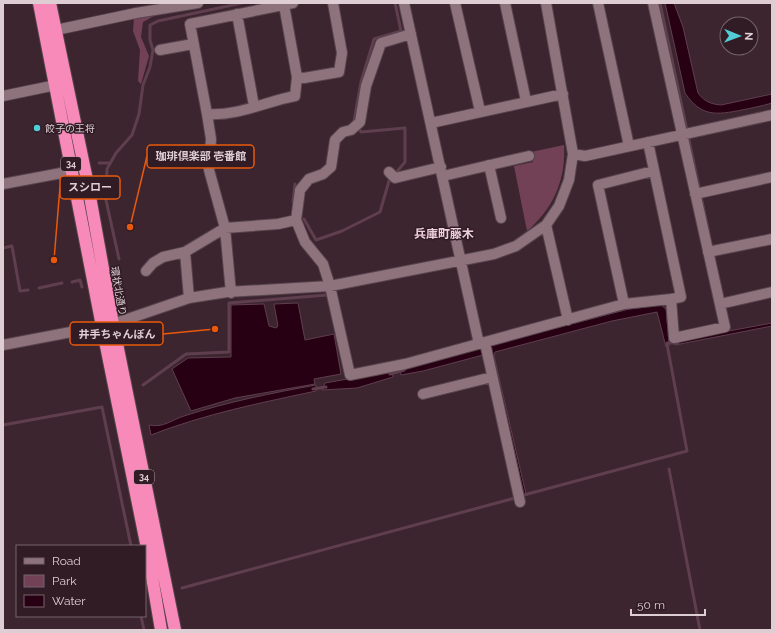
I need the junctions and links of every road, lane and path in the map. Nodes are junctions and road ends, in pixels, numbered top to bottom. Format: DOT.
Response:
graph roads {
  1 [pos="39,3"];
  2 [pos="50,3"];
  3 [pos="198,3"];
  4 [pos="333,3"];
  5 [pos="404,3"];
  6 [pos="455,3"];
  7 [pos="505,3"];
  8 [pos="598,3"];
  9 [pos="653,3"];
  10 [pos="288,4"];
  11 [pos="549,4"];
  12 [pos="237,14"];
  13 [pos="56,30"];
  14 [pos="411,34"];
  15 [pos="193,44"];
  16 [pos="160,50"];
  17 [pos="298,77"];
  18 [pos="56,85"];
  19 [pos="563,94"];
  20 [pos="3,96"];
  21 [pos="526,102"];
  22 [pos="254,106"];
  23 [pos="480,111"];
  24 [pos="208,114"];
  25 [pos="772,115"];
  26 [pos="430,123"];
  27 [pos="686,134"];
  28 [pos="648,142"];
  29 [pos="629,146"];
  30 [pos="573,154"];
  31 [pos="529,156"];
  32 [pos="489,165"];
  33 [pos="72,171"];
  34 [pos="442,171"];
  35 [pos="653,171"];
  36 [pos="392,175"];
  37 [pos="772,177"];
  38 [pos="3,184"];
  39 [pos="699,193"];
  40 [pos="501,218"];
  41 [pos="296,220"];
  42 [pos="546,225"];
  43 [pos="225,228"];
  44 [pos="772,239"];
  45 [pos="185,252"];
  46 [pos="712,252"];
  47 [pos="462,261"];
  48 [pos="146,271"];
  49 [pos="330,286"];
  50 [pos="772,292"];
  51 [pos="230,293"];
  52 [pos="189,298"];
  53 [pos="671,300"];
  54 [pos="723,303"];
  55 [pos="624,304"];
  56 [pos="568,320"];
  57 [pos="107,325"];
  58 [pos="482,344"];
  59 [pos="3,345"];
  60 [pos="492,377"];
  61 [pos="422,394"];
  62 [pos="520,502"];
  63 [pos="161,630"];
  64 [pos="175,630"];
  1 -- 18 [label="highway, 環状北通り / 34"];
  2 -- 13 [label="highway, 環状北通り / 34"];
  3 -- 13 [label="street"];
  4 -- 17 [label="street"];
  5 -- 14 [label="street"];
  6 -- 23 [label="street"];
  7 -- 21 [label="street"];
  8 -- 29 [label="street"];
  9 -- 27 [label="street"];
  10 -- 12 [label="street"];
  10 -- 17 [label="street"];
  11 -- 19 [label="street"];
  12 -- 15 [label="street"];
  12 -- 22 [label="street"];
  13 -- 57 [label="highway, 環状北通り / 34"];
  14 -- 26 [label="street"];
  14 -- 41 [label="street"];
  15 -- 16 [label="street"];
  15 -- 24 [label="street"];
  17 -- 22 [label="street"];
  18 -- 20 [label="street"];
  18 -- 33 [label="highway, 環状北通り / 34"];
  19 -- 21 [label="street"];
  19 -- 30 [label="street"];
  21 -- 23 [label="street"];
  22 -- 24 [label="street"];
  23 -- 26 [label="street"];
  24 -- 43 [label="street"];
  25 -- 27 [label="street"];
  26 -- 34 [label="street"];
  27 -- 28 [label="street"];
  27 -- 39 [label="street"];
  28 -- 29 [label="street"];
  28 -- 35 [label="street"];
  29 -- 30 [label="street"];
  30 -- 42 [label="street"];
  31 -- 32 [label="street"];
  32 -- 34 [label="street"];
  32 -- 40 [label="street"];
  33 -- 38 [label="street"];
  33 -- 57 [label="highway, 環状北通り / 34"];
  34 -- 36 [label="street"];
  34 -- 47 [label="street"];
  35 -- 53 [label="street"];
  35 -- 55 [label="street"];
  37 -- 39 [label="street"];
  39 -- 46 [label="street"];
  41 -- 43 [label="street"];
  41 -- 49 [label="street"];
  42 -- 47 [label="street"];
  42 -- 56 [label="street"];
  43 -- 45 [label="street"];
  43 -- 51 [label="street"];
  44 -- 46 [label="street"];
  45 -- 48 [label="street"];
  45 -- 52 [label="street"];
  46 -- 54 [label="street"];
  47 -- 49 [label="street"];
  47 -- 58 [label="street"];
  49 -- 51 [label="street"];
  49 -- 58 [label="street"];
  50 -- 54 [label="street"];
  51 -- 52 [label="street"];
  52 -- 57 [label="street"];
  53 -- 54 [label="street"];
  53 -- 55 [label="street"];
  55 -- 56 [label="street"];
  56 -- 58 [label="street"];
  57 -- 59 [label="street"];
  57 -- 63 [label="highway, 環状北通り / 34"];
  57 -- 64 [label="highway, 環状北通り / 34"];
  58 -- 60 [label="street"];
  60 -- 61 [label="street"];
  60 -- 62 [label="street"];
}
